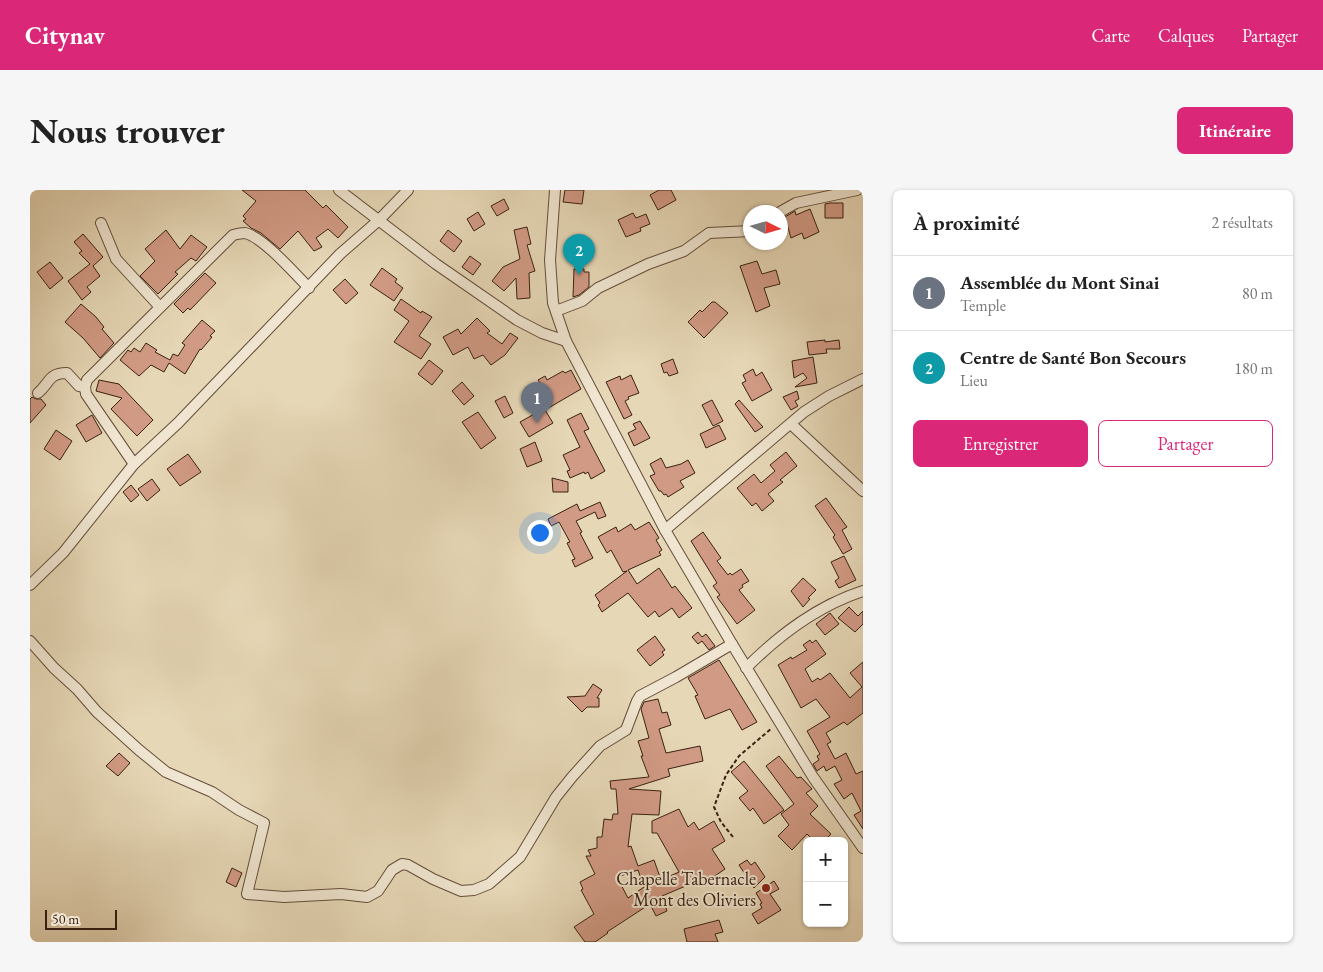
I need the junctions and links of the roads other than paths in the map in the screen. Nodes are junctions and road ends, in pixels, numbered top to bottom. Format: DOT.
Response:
graph roads {
  1 [pos="339,190"];
  2 [pos="408,190"];
  3 [pos="555,190"];
  4 [pos="857,190"];
  5 [pos="788,208"];
  6 [pos="379,220"];
  7 [pos="100,223"];
  8 [pos="743,231"];
  9 [pos="308,288"];
  10 [pos="160,307"];
  11 [pos="556,311"];
  12 [pos="566,341"];
  13 [pos="863,378"];
  14 [pos="85,386"];
  15 [pos="38,393"];
  16 [pos="791,424"];
  17 [pos="134,464"];
  18 [pos="863,492"];
  19 [pos="665,530"];
  20 [pos="30,585"];
  21 [pos="863,592"];
  22 [pos="30,641"];
  23 [pos="732,644"];
  24 [pos="746,668"];
  25 [pos="863,848"];
  1 -- 6 [label="street"];
  2 -- 6 [label="street"];
  3 -- 11 [label="street"];
  4 -- 5 [label="street"];
  6 -- 9 [label="street"];
  6 -- 12 [label="street"];
  7 -- 10 [label="street"];
  8 -- 11 [label="street"];
  9 -- 10 [label="street"];
  9 -- 17 [label="street"];
  10 -- 14 [label="street"];
  11 -- 12 [label="street"];
  12 -- 19 [label="street"];
  13 -- 16 [label="street"];
  14 -- 15 [label="street"];
  14 -- 17 [label="street"];
  16 -- 18 [label="street"];
  16 -- 19 [label="street"];
  17 -- 20 [label="street"];
  19 -- 23 [label="street"];
  21 -- 24 [label="street"];
  22 -- 23 [label="street"];
  23 -- 24 [label="street"];
  24 -- 25 [label="street"];
}
